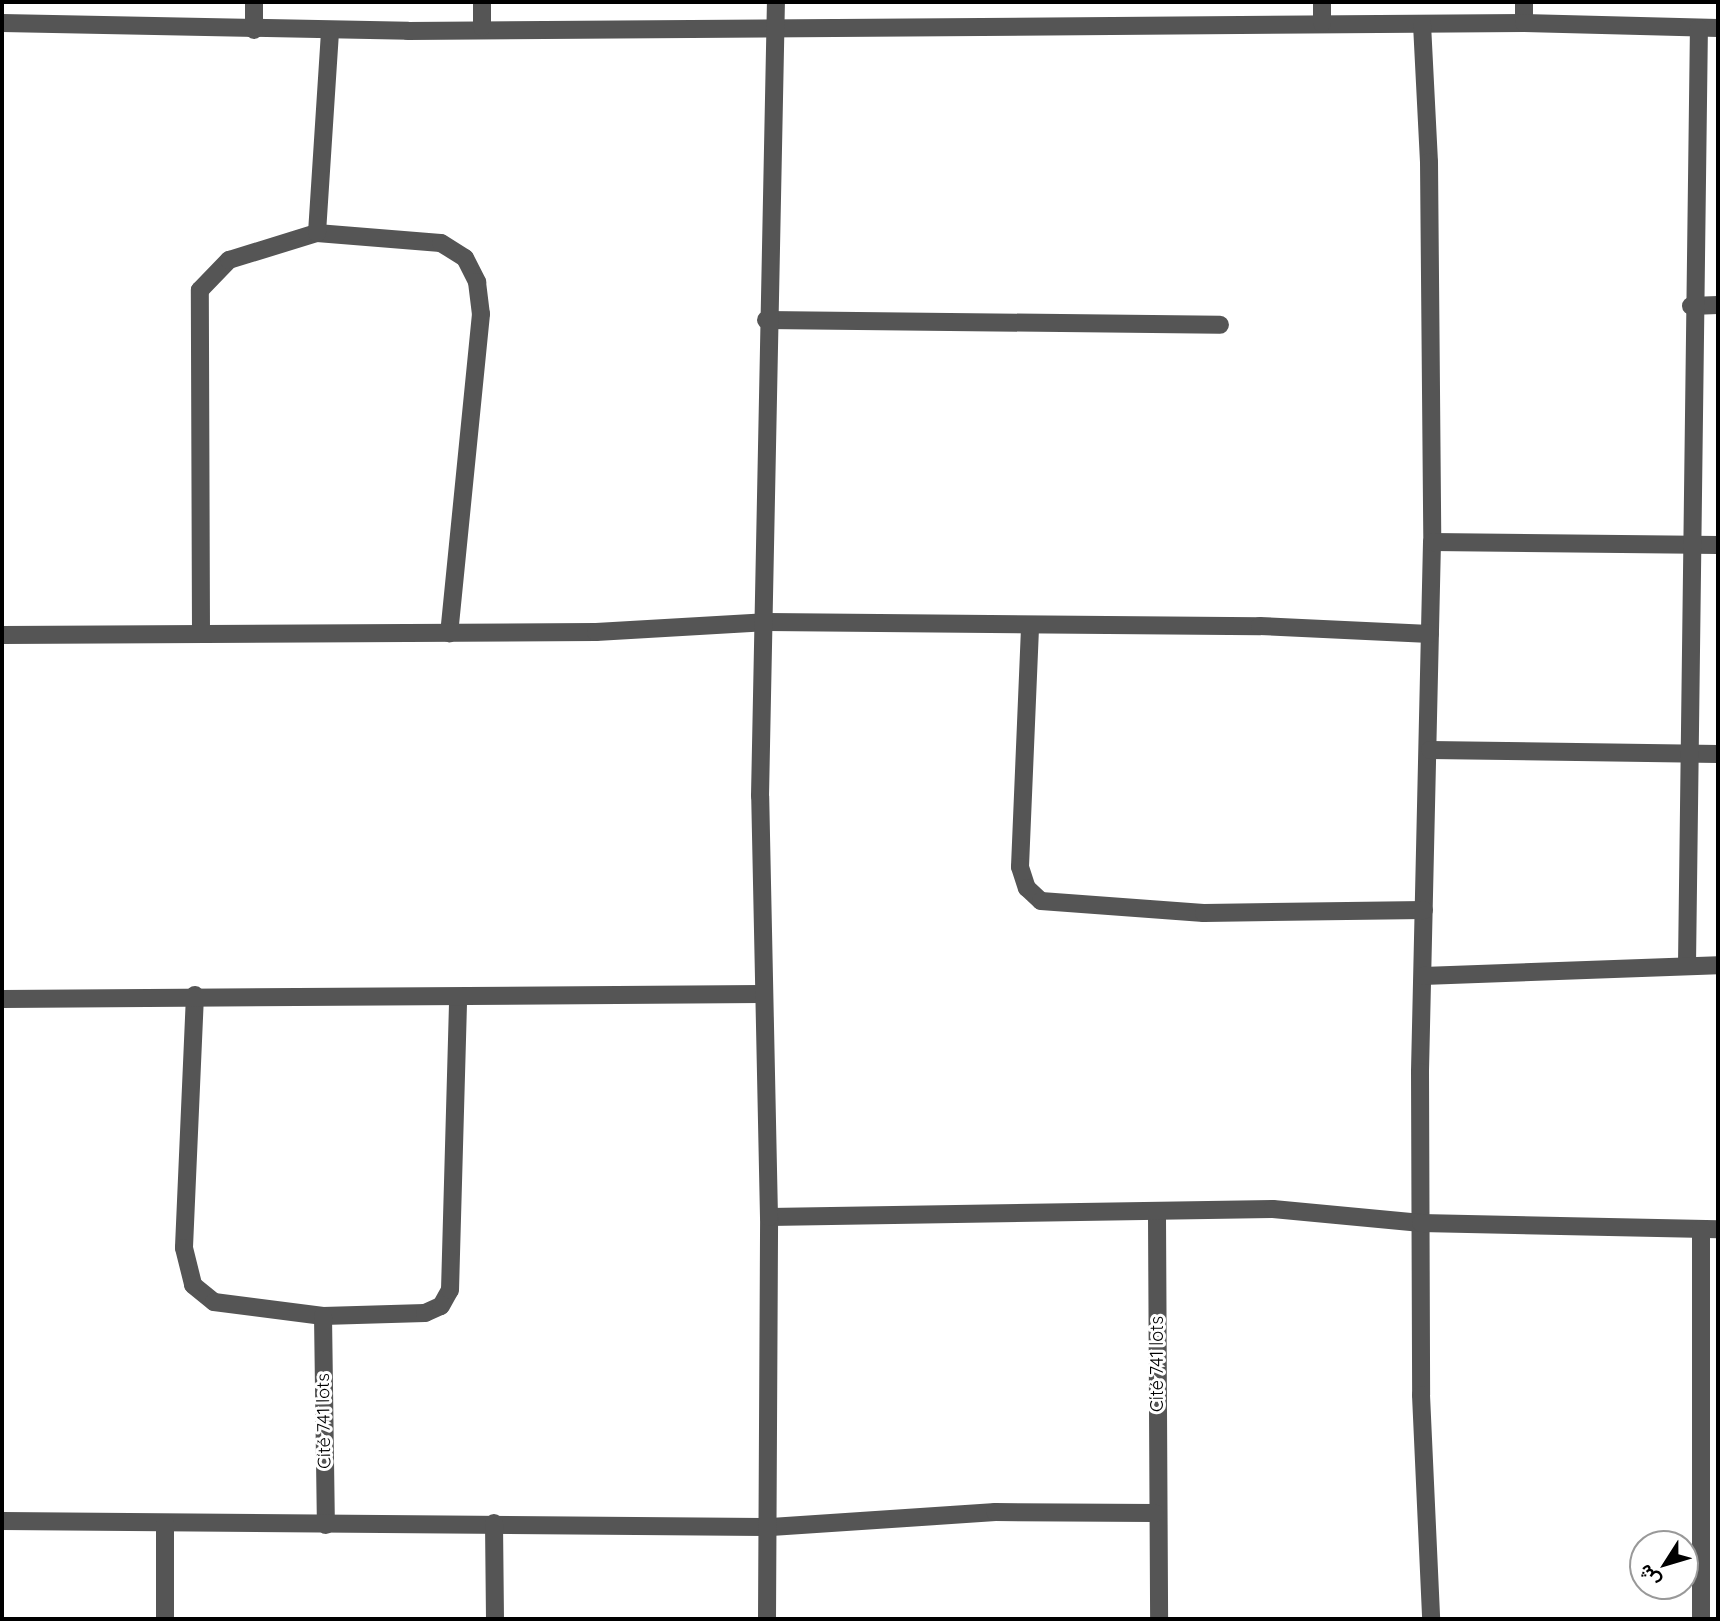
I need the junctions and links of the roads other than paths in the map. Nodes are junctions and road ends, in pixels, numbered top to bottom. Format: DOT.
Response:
graph roads {
  1 [pos="254,2"];
  2 [pos="482,2"];
  3 [pos="776,2"];
  4 [pos="1322,2"];
  5 [pos="1524,2"];
  6 [pos="2,23"];
  7 [pos="1322,23"];
  8 [pos="1524,23"];
  9 [pos="1422,24"];
  10 [pos="775,26"];
  11 [pos="482,27"];
  12 [pos="1699,28"];
  13 [pos="1718,28"];
  14 [pos="254,30"];
  15 [pos="330,30"];
  16 [pos="317,233"];
  17 [pos="1718,305"];
  18 [pos="1690,306"];
  19 [pos="766,320"];
  20 [pos="1220,325"];
  21 [pos="1432,541"];
  22 [pos="1691,545"];
  23 [pos="1718,545"];
  24 [pos="767,622"];
  25 [pos="1030,628"];
  26 [pos="201,632"];
  27 [pos="449,633"];
  28 [pos="1430,634"];
  29 [pos="2,635"];
  30 [pos="1430,750"];
  31 [pos="1691,753"];
  32 [pos="1718,754"];
  33 [pos="1424,911"];
  34 [pos="1687,965"];
  35 [pos="1718,965"];
  36 [pos="1423,976"];
  37 [pos="762,994"];
  38 [pos="195,995"];
  39 [pos="2,999"];
  40 [pos="458,999"];
  41 [pos="1157,1216"];
  42 [pos="769,1217"];
  43 [pos="1421,1223"];
  44 [pos="1709,1229"];
  45 [pos="323,1316"];
  46 [pos="1155,1513"];
  47 [pos="2,1521"];
  48 [pos="165,1523"];
  49 [pos="494,1523"];
  50 [pos="326,1525"];
  51 [pos="771,1527"];
  52 [pos="165,1619"];
  53 [pos="495,1619"];
  54 [pos="767,1619"];
  55 [pos="1159,1619"];
  56 [pos="1431,1619"];
  57 [pos="1700,1619"];
  1 -- 14 [label="street"];
  2 -- 11 [label="street"];
  3 -- 10 [label="street"];
  4 -- 7 [label="street"];
  5 -- 8 [label="street"];
  6 -- 14 [label="street"];
  7 -- 9 [label="street"];
  7 -- 10 [label="street"];
  8 -- 9 [label="street"];
  8 -- 12 [label="street"];
  9 -- 21 [label="street"];
  10 -- 11 [label="street"];
  10 -- 19 [label="street"];
  11 -- 15 [label="street"];
  12 -- 13 [label="street"];
  12 -- 18 [label="street"];
  14 -- 15 [label="street"];
  15 -- 16 [label="street"];
  16 -- 26 [label="street"];
  16 -- 27 [label="street"];
  17 -- 18 [label="street"];
  18 -- 22 [label="street"];
  19 -- 20 [label="street"];
  19 -- 24 [label="street"];
  21 -- 22 [label="street"];
  21 -- 28 [label="street"];
  22 -- 23 [label="street"];
  22 -- 31 [label="street"];
  24 -- 25 [label="street"];
  24 -- 27 [label="street"];
  24 -- 37 [label="street"];
  25 -- 28 [label="street"];
  25 -- 33 [label="street"];
  26 -- 27 [label="street"];
  26 -- 29 [label="street"];
  28 -- 30 [label="street"];
  30 -- 31 [label="street"];
  30 -- 33 [label="street"];
  31 -- 32 [label="street"];
  31 -- 34 [label="street"];
  33 -- 36 [label="street"];
  34 -- 35 [label="street"];
  34 -- 36 [label="street"];
  36 -- 43 [label="street"];
  37 -- 40 [label="street"];
  37 -- 42 [label="street"];
  38 -- 39 [label="street"];
  38 -- 40 [label="street"];
  38 -- 45 [label="street"];
  40 -- 45 [label="street"];
  41 -- 42 [label="street"];
  41 -- 43 [label="street"];
  41 -- 46 [label="street, Cité 741 lots"];
  42 -- 51 [label="street"];
  43 -- 44 [label="street"];
  43 -- 56 [label="street"];
  44 -- 57 [label="street"];
  45 -- 50 [label="street, Cité 741 lots"];
  46 -- 51 [label="street"];
  46 -- 55 [label="street, Cité 741 lots"];
  47 -- 48 [label="street"];
  48 -- 50 [label="street"];
  48 -- 52 [label="street"];
  49 -- 50 [label="street"];
  49 -- 51 [label="street"];
  49 -- 53 [label="street"];
  51 -- 54 [label="street"];
}
